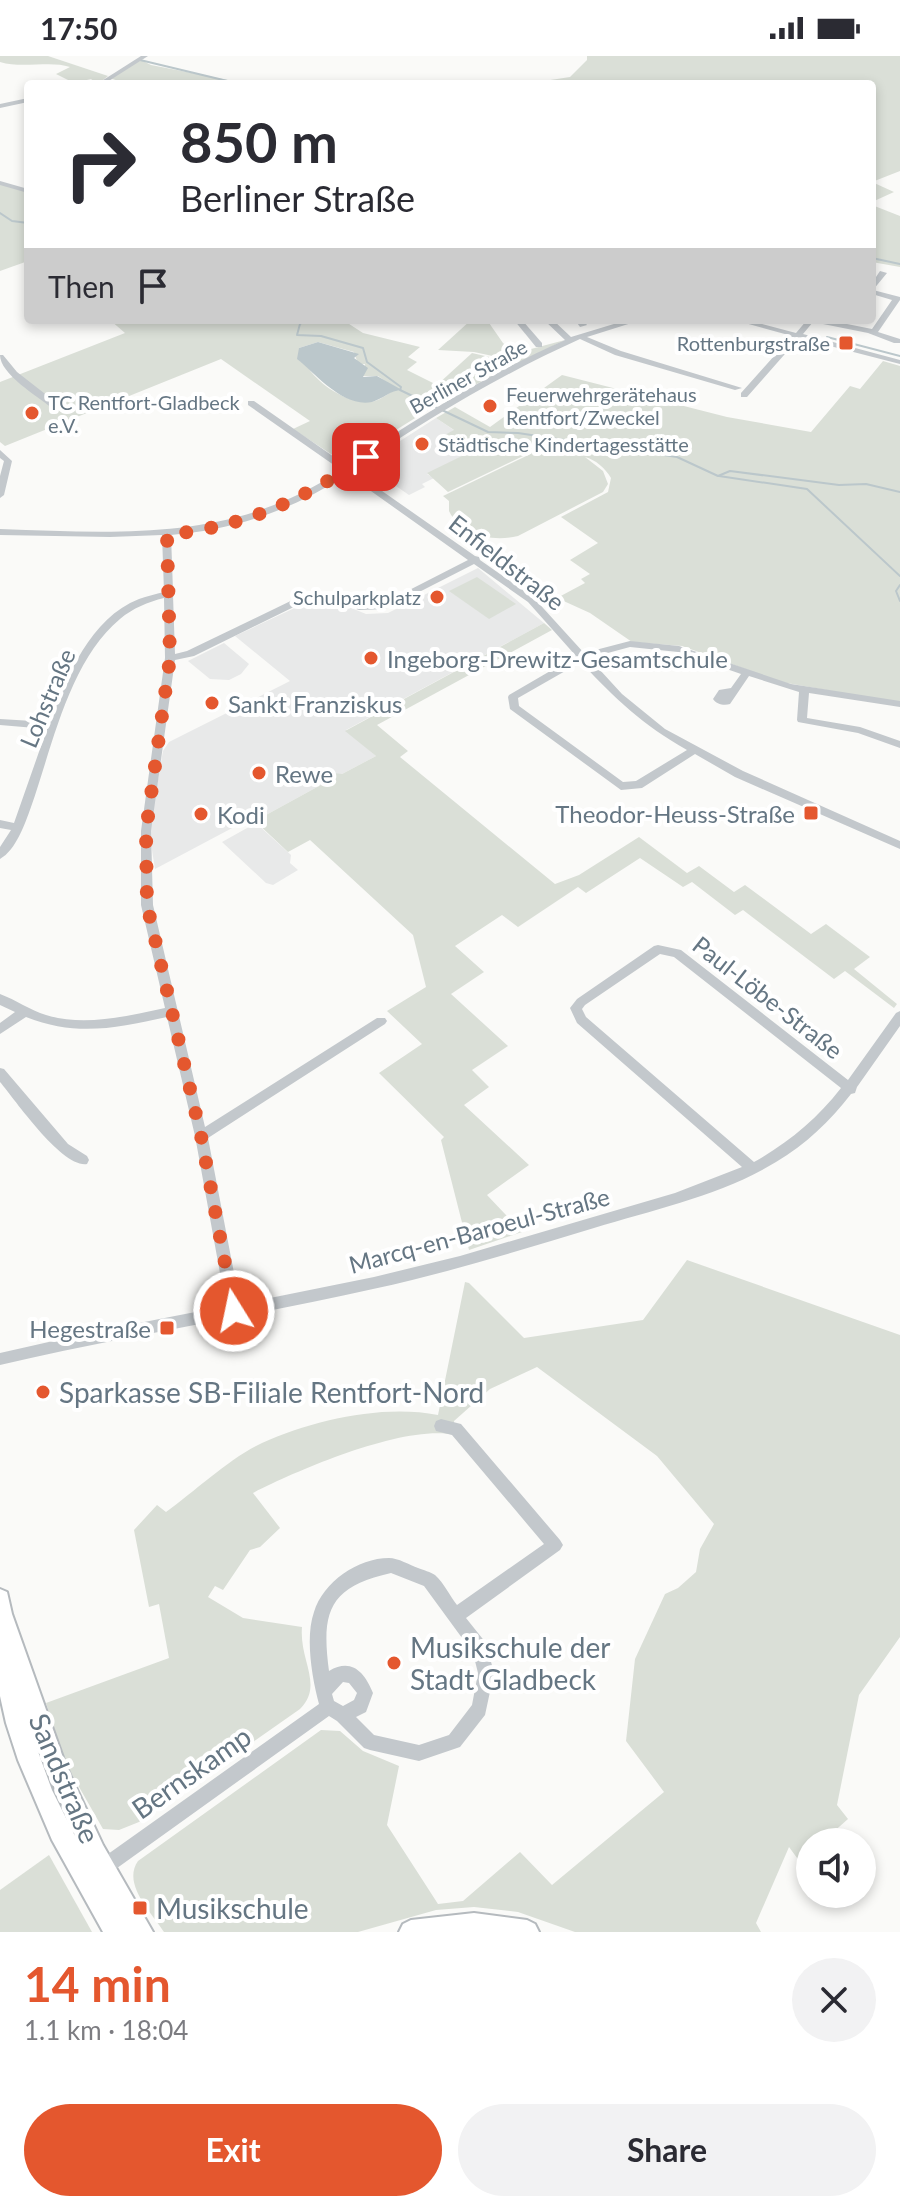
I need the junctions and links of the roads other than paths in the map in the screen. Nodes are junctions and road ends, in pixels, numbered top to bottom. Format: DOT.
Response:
graph roads {
  1 [pos="141,58"];
  2 [pos="106,80"];
  3 [pos="24,101"];
  4 [pos="0,106"];
  5 [pos="0,183"];
  6 [pos="24,190"];
  7 [pos="883,273"];
  8 [pos="876,284"];
  9 [pos="876,291"];
  10 [pos="898,298"];
  11 [pos="521,324"];
  12 [pos="552,324"];
  13 [pos="616,324"];
  14 [pos="755,324"];
  15 [pos="810,324"];
  16 [pos="831,324"];
  17 [pos="872,333"];
  18 [pos="800,335"];
  19 [pos="581,337"];
  20 [pos="571,341"];
  21 [pos="897,341"];
  22 [pos="539,345"];
  23 [pos="0,357"];
  24 [pos="900,362"];
  25 [pos="251,403"];
  26 [pos="55,406"];
  27 [pos="0,453"];
  28 [pos="347,470"];
  29 [pos="0,495"];
  30 [pos="0,532"];
  31 [pos="167,535"];
  32 [pos="476,559"];
  33 [pos="170,593"];
  34 [pos="584,656"];
  35 [pos="170,658"];
  36 [pos="747,672"];
  37 [pos="804,690"];
  38 [pos="733,691"];
  39 [pos="900,704"];
  40 [pos="0,722"];
  41 [pos="54,726"];
  42 [pos="900,745"];
  43 [pos="692,751"];
  44 [pos="0,824"];
  45 [pos="17,828"];
  46 [pos="900,845"];
  47 [pos="0,855"];
  48 [pos="0,999"];
  49 [pos="171,1011"];
  50 [pos="23,1013"];
  51 [pos="900,1016"];
  52 [pos="381,1021"];
  53 [pos="0,1029"];
  54 [pos="0,1073"];
  55 [pos="851,1089"];
  56 [pos="201,1136"];
  57 [pos="82,1160"];
  58 [pos="752,1168"];
  59 [pos="234,1311"];
  60 [pos="0,1359"];
  61 [pos="441,1426"];
  62 [pos="2,1609"];
  63 [pos="458,1614"];
  64 [pos="332,1704"];
  65 [pos="94,1874"];
  66 [pos="116,1932"];
  67 [pos="141,1932"];
  68 [pos="411,1932"];
  69 [pos="527,1932"];
  1 -- 2 [label="street"];
  3 -- 4 [label="street"];
  5 -- 6 [label="street"];
  7 -- 8 [label="street"];
  9 -- 10 [label="street"];
  10 -- 17 [label="street"];
  11 -- 22 [label="street"];
  12 -- 20 [label="street"];
  13 -- 19 [label="street, Berliner Straße"];
  14 -- 18 [label="street"];
  15 -- 18 [label="street"];
  16 -- 17 [label="street"];
  17 -- 21 [label="street"];
  18 -- 19 [label="street"];
  18 -- 24 [label="street"];
  19 -- 20 [label="street, Berliner Straße"];
  20 -- 28 [label="street, Berliner Straße"];
  23 -- 26 [label="street"];
  25 -- 28 [label="street, Enfieldstraße"];
  27 -- 29 [label="street"];
  28 -- 31 [label="street, Berliner Straße"];
  28 -- 32 [label="street, Enfieldstraße"];
  30 -- 31 [label="street, Berliner Straße"];
  31 -- 33 [label="street"];
  32 -- 34 [label="street, Enfieldstraße"];
  32 -- 35 [label="street"];
  33 -- 35 [label="street"];
  33 -- 41 [label="street, Lohstraße"];
  34 -- 36 [label="street"];
  34 -- 43 [label="street, Enfieldstraße"];
  34 -- 43 [label="street"];
  35 -- 49 [label="street"];
  36 -- 37 [label="street"];
  36 -- 38 [label="street"];
  37 -- 39 [label="street"];
  37 -- 42 [label="street"];
  40 -- 41 [label="street"];
  41 -- 45 [label="street, Lohstraße"];
  43 -- 46 [label="street, Enfieldstraße"];
  44 -- 45 [label="street"];
  45 -- 47 [label="street, Lohstraße"];
  48 -- 50 [label="street"];
  49 -- 50 [label="street"];
  49 -- 56 [label="street"];
  50 -- 53 [label="street"];
  51 -- 55 [label="street, Marcq-en-Baroeul-Straße"];
  52 -- 56 [label="street"];
  54 -- 57 [label="street"];
  55 -- 58 [label="street, Marcq-en-Baroeul-Straße"];
  55 -- 58 [label="street, Paul-Löbe-Straße"];
  56 -- 59 [label="street"];
  58 -- 59 [label="street, Marcq-en-Baroeul-Straße"];
  59 -- 60 [label="street, Marcq-en-Baroeul-Straße"];
  61 -- 63 [label="street"];
  62 -- 65 [label="main road, Sandstraße"];
  63 -- 64 [label="street"];
  63 -- 64 [label="street"];
  64 -- 65 [label="street, Bernskamp"];
  65 -- 66 [label="main road, Sandstraße"];
  65 -- 67 [label="main road, Sandstraße"];
  68 -- 69 [label="main road"];
}
